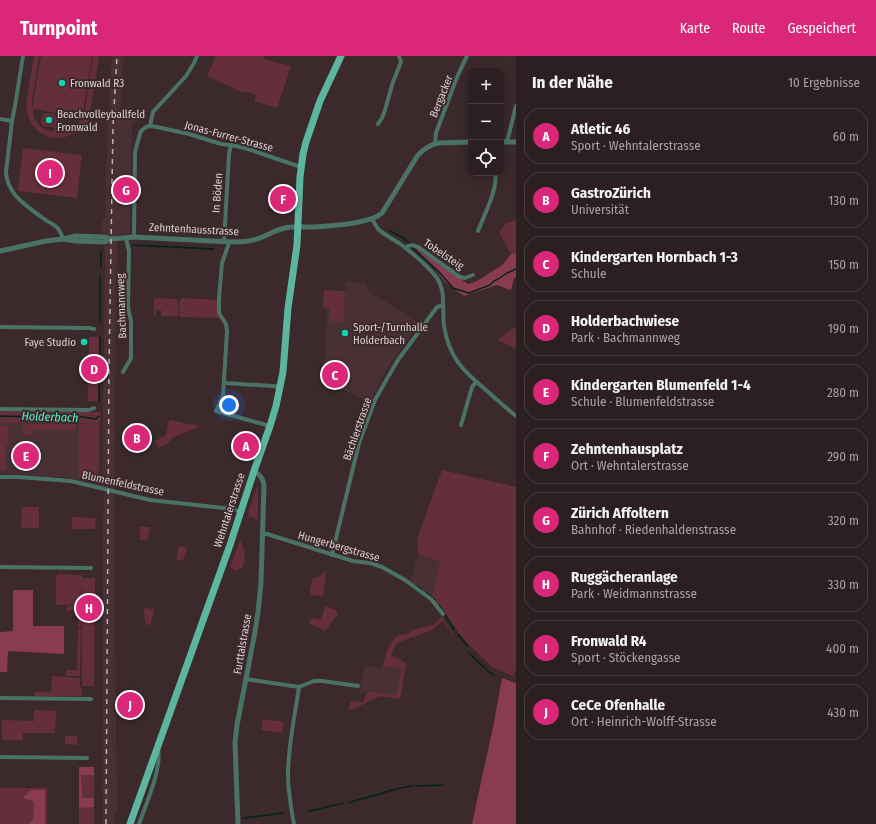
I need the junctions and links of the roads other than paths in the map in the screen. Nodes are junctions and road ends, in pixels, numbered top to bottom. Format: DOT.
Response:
graph roads {
  1 [pos="23,56"];
  2 [pos="197,56"];
  3 [pos="341,56"];
  4 [pos="399,56"];
  5 [pos="467,56"];
  6 [pos="516,106"];
  7 [pos="0,119"];
  8 [pos="12,121"];
  9 [pos="378,124"];
  10 [pos="150,126"];
  11 [pos="468,142"];
  12 [pos="504,142"];
  13 [pos="516,142"];
  14 [pos="435,143"];
  15 [pos="230,145"];
  16 [pos="302,167"];
  17 [pos="495,176"];
  18 [pos="372,219"];
  19 [pos="298,227"];
  20 [pos="478,231"];
  21 [pos="134,237"];
  22 [pos="126,238"];
  23 [pos="63,239"];
  24 [pos="226,241"];
  25 [pos="405,248"];
  26 [pos="0,251"];
  27 [pos="473,275"];
  28 [pos="443,305"];
  29 [pos="0,327"];
  30 [pos="94,329"];
  31 [pos="123,372"];
  32 [pos="476,382"];
  33 [pos="224,383"];
  34 [pos="280,387"];
  35 [pos="94,408"];
  36 [pos="0,409"];
  37 [pos="516,416"];
  38 [pos="461,425"];
  39 [pos="270,426"];
  40 [pos="254,471"];
  41 [pos="0,477"];
  42 [pos="241,512"];
  43 [pos="263,534"];
  44 [pos="332,555"];
  45 [pos="0,567"];
  46 [pos="91,568"];
  47 [pos="443,614"];
  48 [pos="246,679"];
  49 [pos="358,686"];
  50 [pos="299,688"];
  51 [pos="0,698"];
  52 [pos="91,699"];
  53 [pos="158,746"];
  54 [pos="0,757"];
  55 [pos="87,758"];
  56 [pos="130,824"];
  57 [pos="139,824"];
  58 [pos="238,824"];
  59 [pos="294,824"];
  1 -- 8 [label="street"];
  2 -- 10 [label="street"];
  3 -- 16 [label="main road, Wehntalerstrasse"];
  4 -- 9 [label="street"];
  5 -- 14 [label="street, Bergacker"];
  6 -- 12 [label="street"];
  7 -- 8 [label="street"];
  8 -- 23 [label="street"];
  10 -- 15 [label="street, Jonas-Furrer-Strasse"];
  10 -- 21 [label="street"];
  11 -- 14 [label="street"];
  12 -- 13 [label="street"];
  14 -- 18 [label="street"];
  15 -- 16 [label="street, Jonas-Furrer-Strasse"];
  15 -- 24 [label="street, In Böden"];
  16 -- 19 [label="main road, Wehntalerstrasse"];
  17 -- 20 [label="street"];
  18 -- 19 [label="street, Zehntenhausstrasse"];
  18 -- 25 [label="street"];
  19 -- 24 [label="street, Zehntenhausstrasse"];
  19 -- 34 [label="main road, Wehntalerstrasse"];
  21 -- 22 [label="street, Zehntenhausstrasse"];
  21 -- 24 [label="street, Zehntenhausstrasse"];
  22 -- 23 [label="street, Zehntenhausstrasse"];
  22 -- 31 [label="street, Bachmannweg"];
  23 -- 26 [label="street, Zehntenhausstrasse"];
  24 -- 33 [label="street, In Böden"];
  25 -- 27 [label="street, Tobelsteig"];
  25 -- 28 [label="street"];
  28 -- 32 [label="street"];
  28 -- 44 [label="street, Bächlerstrasse"];
  29 -- 30 [label="street"];
  32 -- 37 [label="street"];
  32 -- 38 [label="street"];
  33 -- 34 [label="street"];
  33 -- 39 [label="street, In Böden"];
  34 -- 39 [label="main road, Wehntalerstrasse"];
  35 -- 36 [label="street"];
  39 -- 40 [label="main road, Wehntalerstrasse"];
  40 -- 42 [label="main road, Wehntalerstrasse"];
  40 -- 43 [label="street, Furttalstrasse"];
  41 -- 42 [label="street, Blumenfeldstrasse"];
  42 -- 53 [label="main road, Wehntalerstrasse"];
  43 -- 44 [label="street, Hungerbergstrasse"];
  43 -- 48 [label="street, Furttalstrasse"];
  44 -- 47 [label="street, Hungerbergstrasse"];
  45 -- 46 [label="street"];
  48 -- 50 [label="street"];
  48 -- 58 [label="street, Furttalstrasse"];
  49 -- 50 [label="street"];
  50 -- 59 [label="street"];
  51 -- 52 [label="street"];
  53 -- 56 [label="main road, Wehntalerstrasse"];
  53 -- 57 [label="street"];
  54 -- 55 [label="street"];
}
